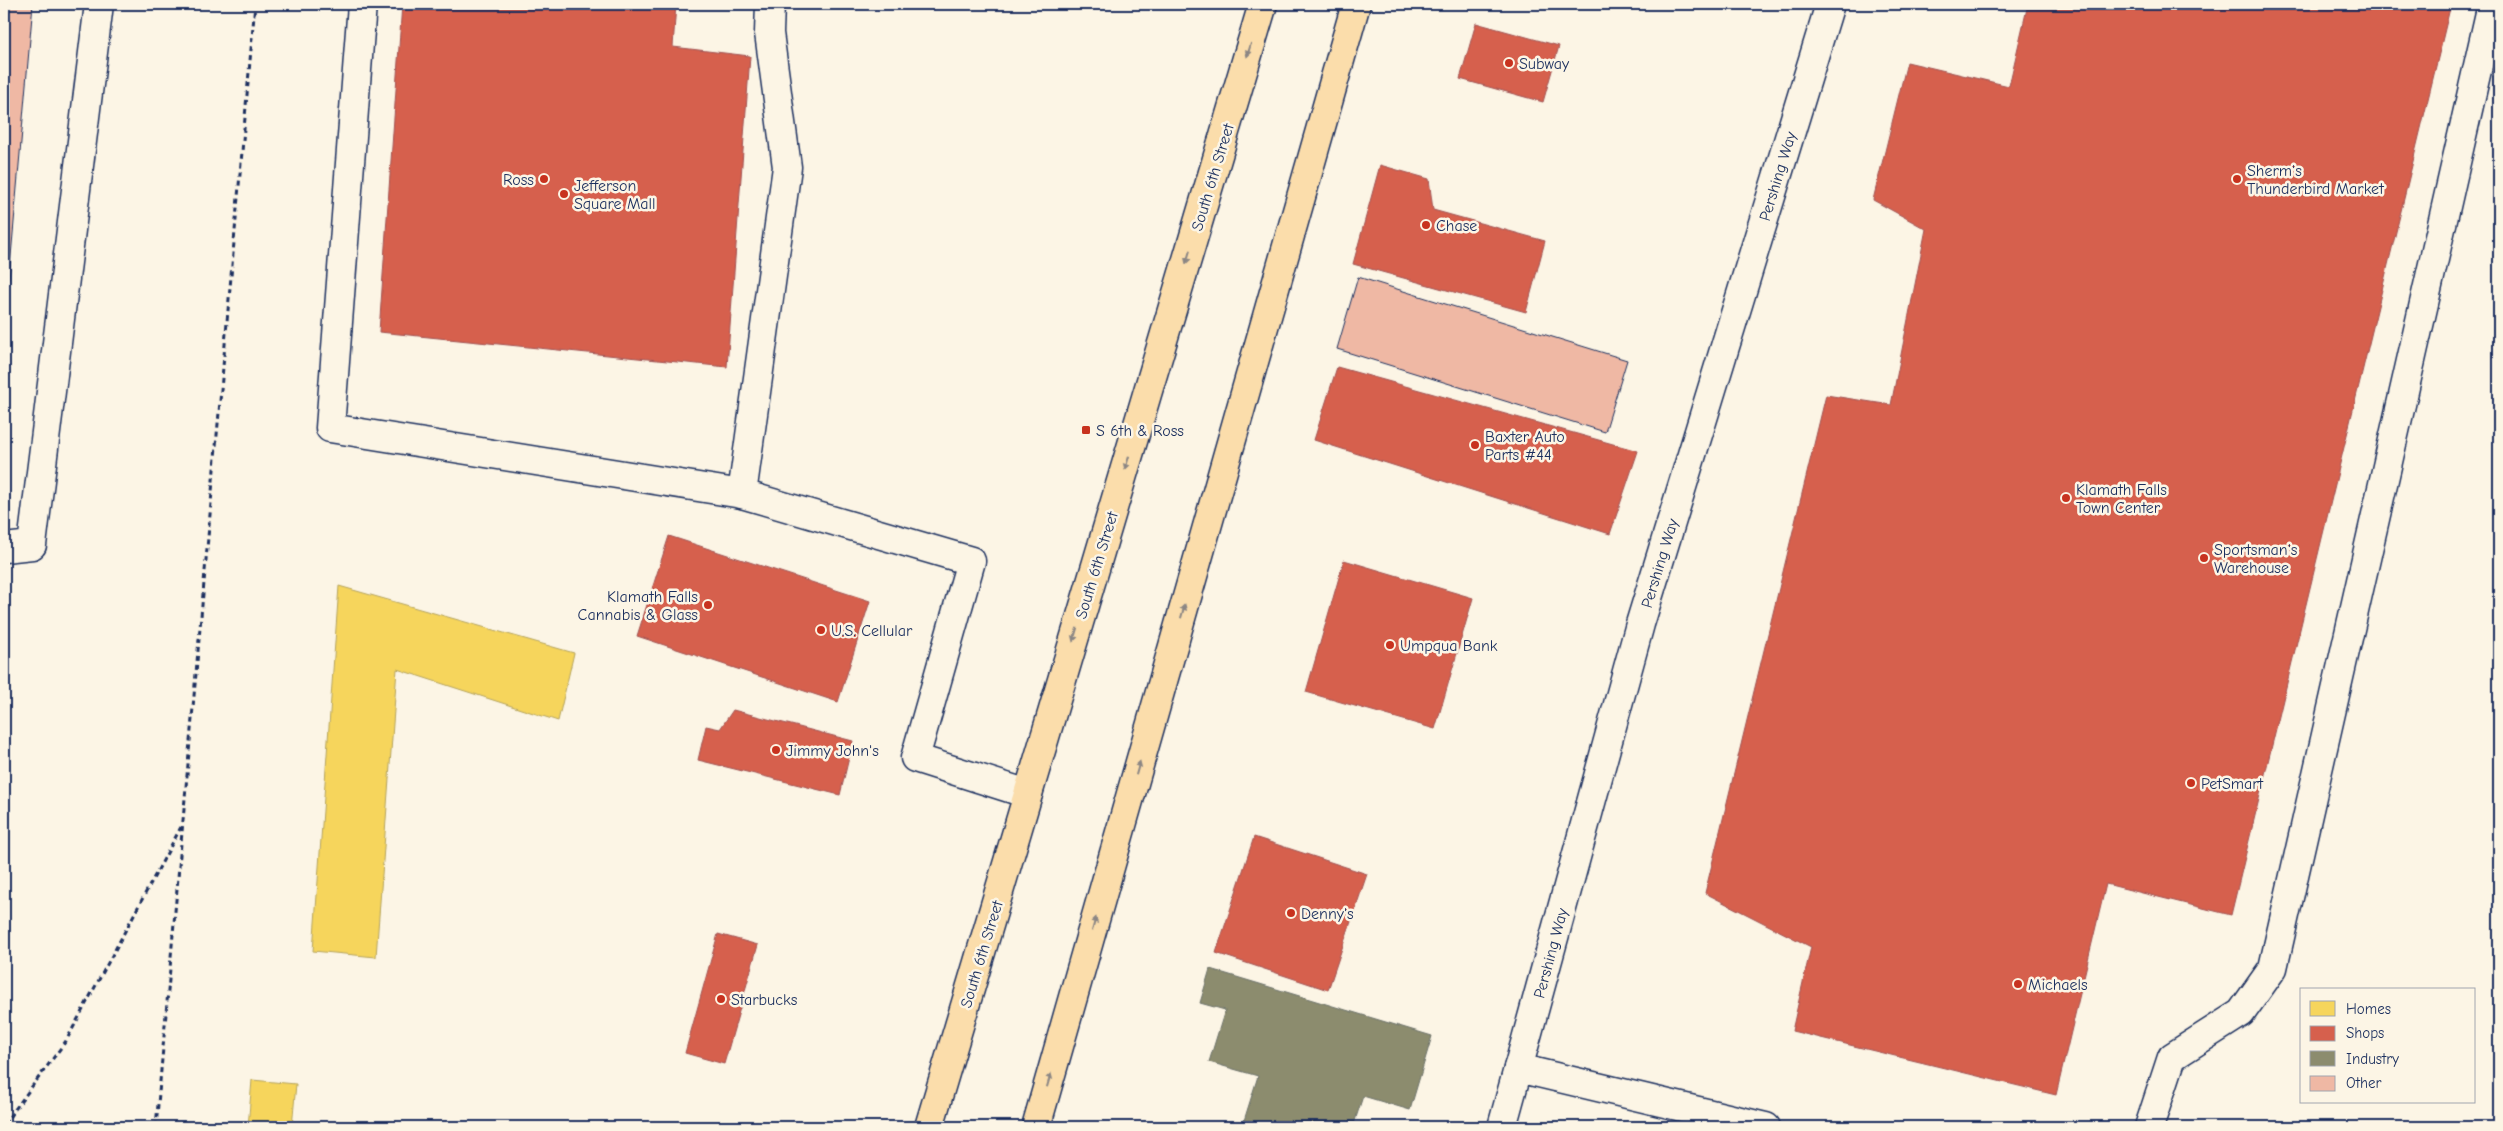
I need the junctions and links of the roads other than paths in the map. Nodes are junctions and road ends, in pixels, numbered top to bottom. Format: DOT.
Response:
graph roads {
  1 [pos="99,4"];
  2 [pos="362,4"];
  3 [pos="770,4"];
  4 [pos="1263,4"];
  5 [pos="1356,4"];
  6 [pos="1830,4"];
  7 [pos="2492,4"];
  8 [pos="2490,58"];
  9 [pos="742,494"];
  10 [pos="4,548"];
  11 [pos="1028,794"];
  12 [pos="1518,1068"];
  13 [pos="929,1127"];
  14 [pos="1036,1127"];
  15 [pos="1502,1127"];
  16 [pos="1766,1127"];
  17 [pos="2149,1127"];
  1 -- 10 [label="street"];
  2 -- 9 [label="street"];
  3 -- 9 [label="street"];
  4 -- 11 [label="main road, South 6th Street, one-way"];
  14 -- 5 [label="main road, one-way"];
  6 -- 12 [label="street, Pershing Way"];
  7 -- 8 [label="street"];
  8 -- 17 [label="street"];
  9 -- 11 [label="street"];
  11 -- 13 [label="main road, South 6th Street"];
  12 -- 15 [label="street, Pershing Way"];
  12 -- 16 [label="street"];
}
